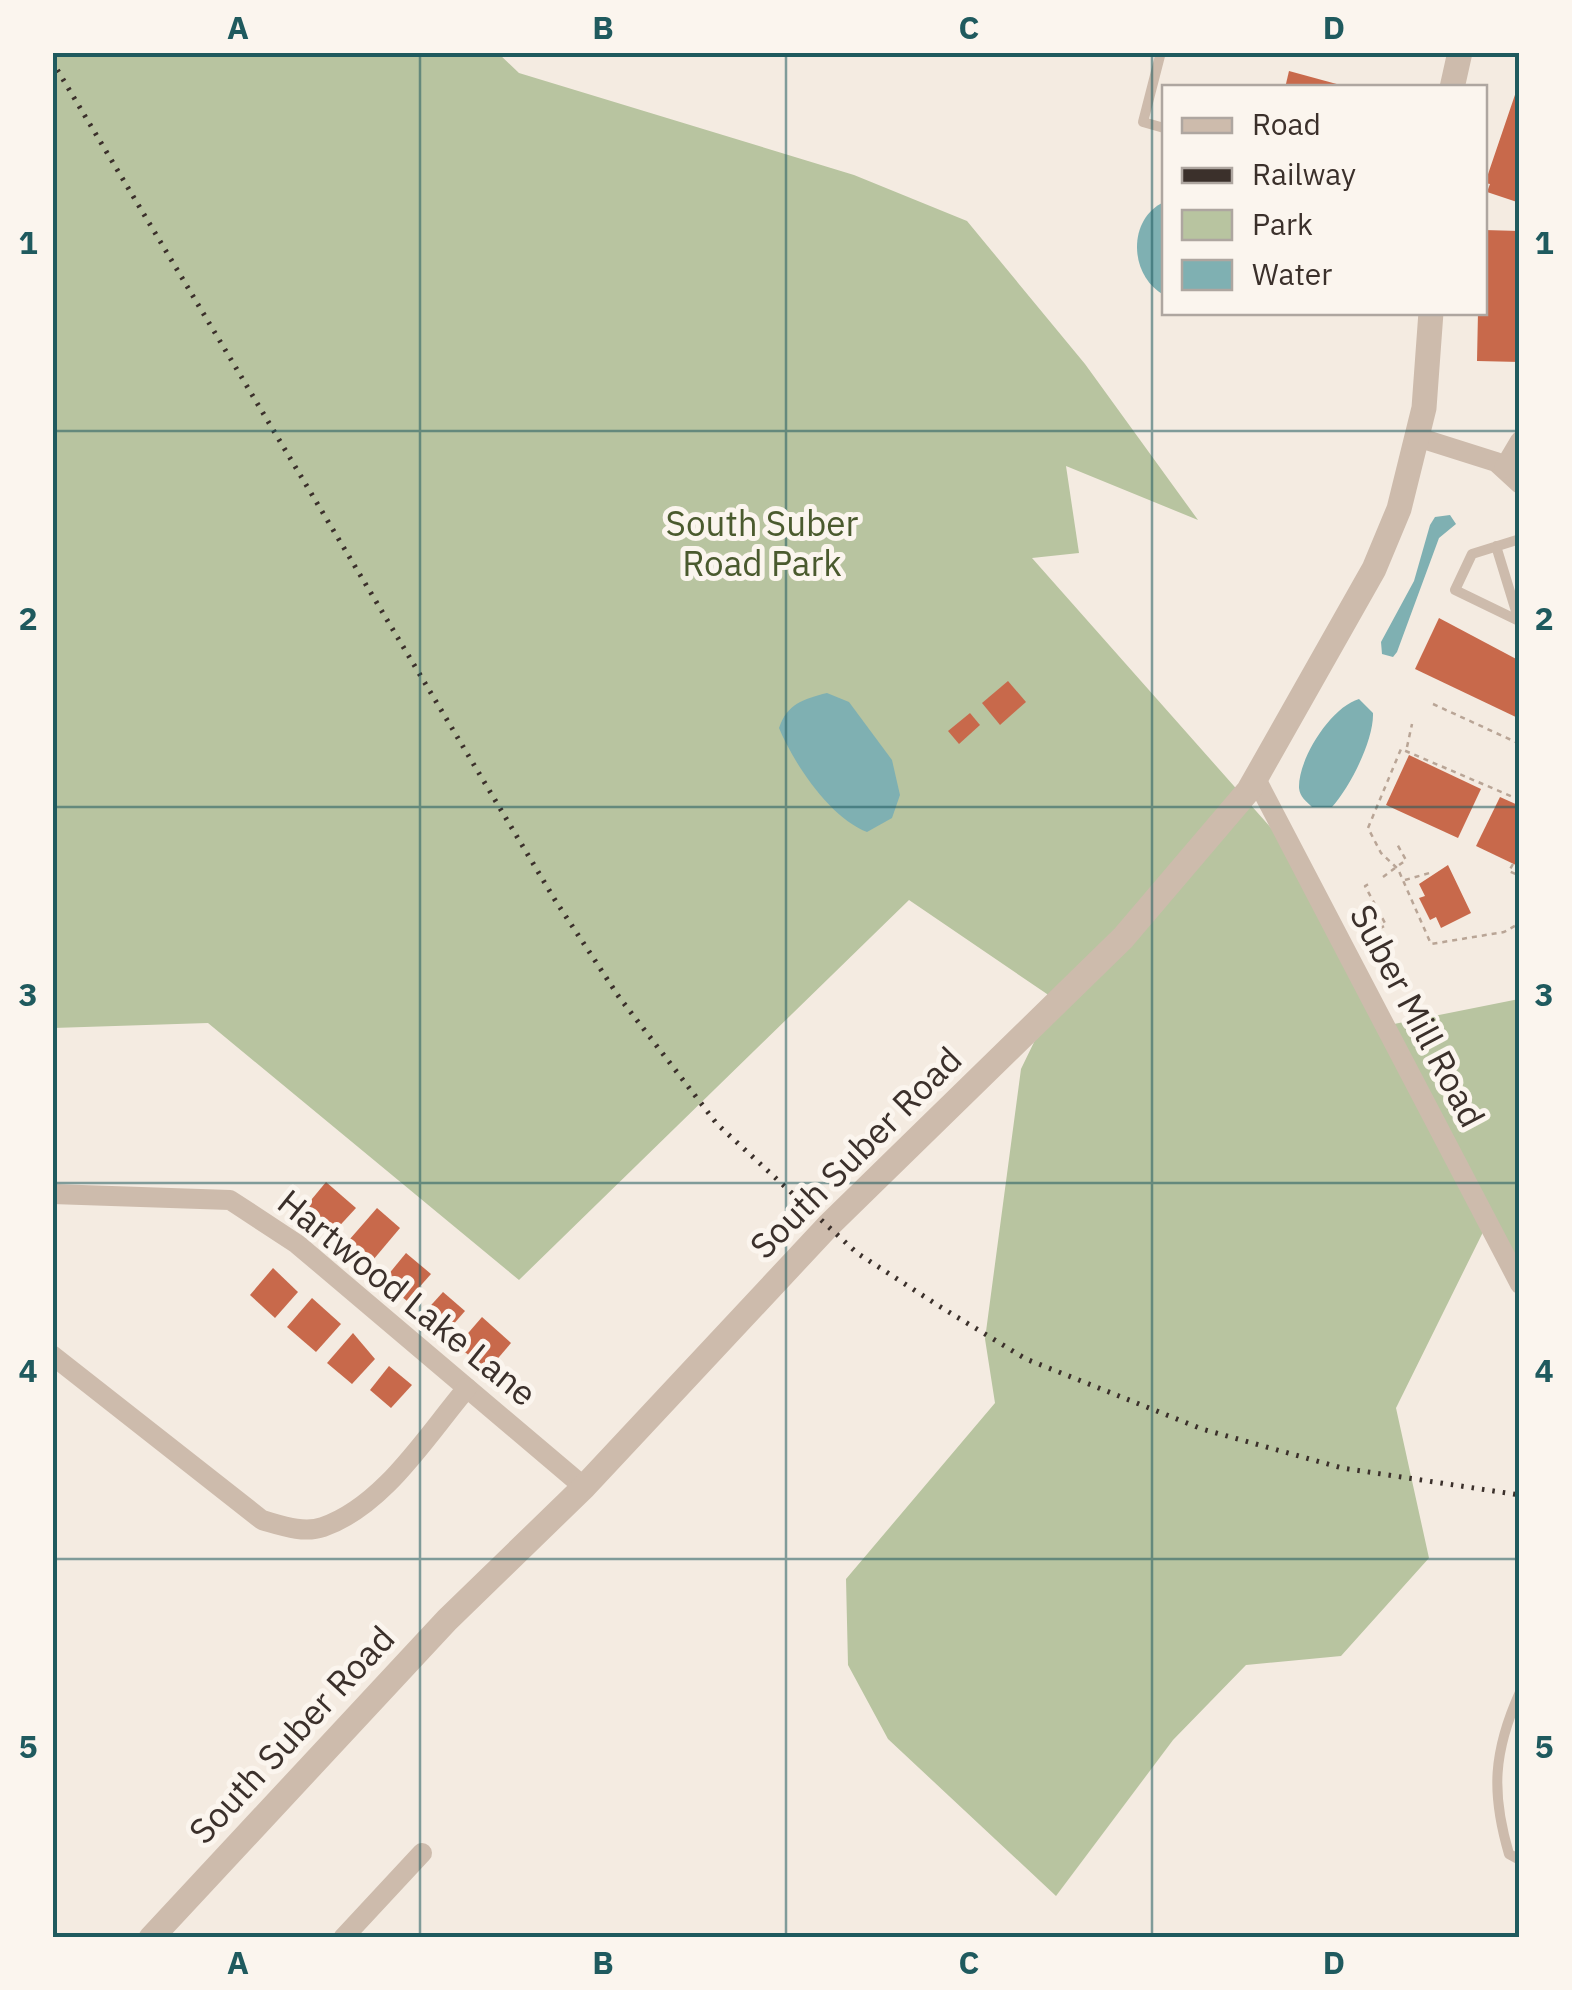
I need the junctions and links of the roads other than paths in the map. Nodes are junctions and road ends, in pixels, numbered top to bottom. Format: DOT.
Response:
graph roads {
  1 [pos="1161,52"];
  2 [pos="1460,52"];
  3 [pos="1453,85"];
  4 [pos="1162,127"];
  5 [pos="1431,315"];
  6 [pos="1417,436"];
  7 [pos="1520,441"];
  8 [pos="1504,468"];
  9 [pos="1520,484"];
  10 [pos="1520,538"];
  11 [pos="1496,546"];
  12 [pos="1256,779"];
  13 [pos="52,1194"];
  14 [pos="1520,1284"];
  15 [pos="52,1355"];
  16 [pos="467,1388"];
  17 [pos="584,1487"];
  18 [pos="1520,1692"];
  19 [pos="422,1853"];
  20 [pos="1520,1860"];
  21 [pos="151,1938"];
  22 [pos="342,1938"];
  1 -- 4 [label="lane"];
  2 -- 3 [label="street"];
  5 -- 6 [label="street, South Suber Road"];
  6 -- 8 [label="street"];
  6 -- 12 [label="street, South Suber Road"];
  7 -- 8 [label="street"];
  8 -- 9 [label="street"];
  10 -- 11 [label="lane"];
  11 -- 11 [label="lane"];
  12 -- 14 [label="street, Suber Mill Road"];
  12 -- 17 [label="street, South Suber Road"];
  13 -- 16 [label="street, Hartwood Lake Lane"];
  15 -- 16 [label="street"];
  16 -- 17 [label="street, Hartwood Lake Lane"];
  17 -- 21 [label="street, South Suber Road"];
  18 -- 20 [label="lane"];
  19 -- 22 [label="street"];
}
